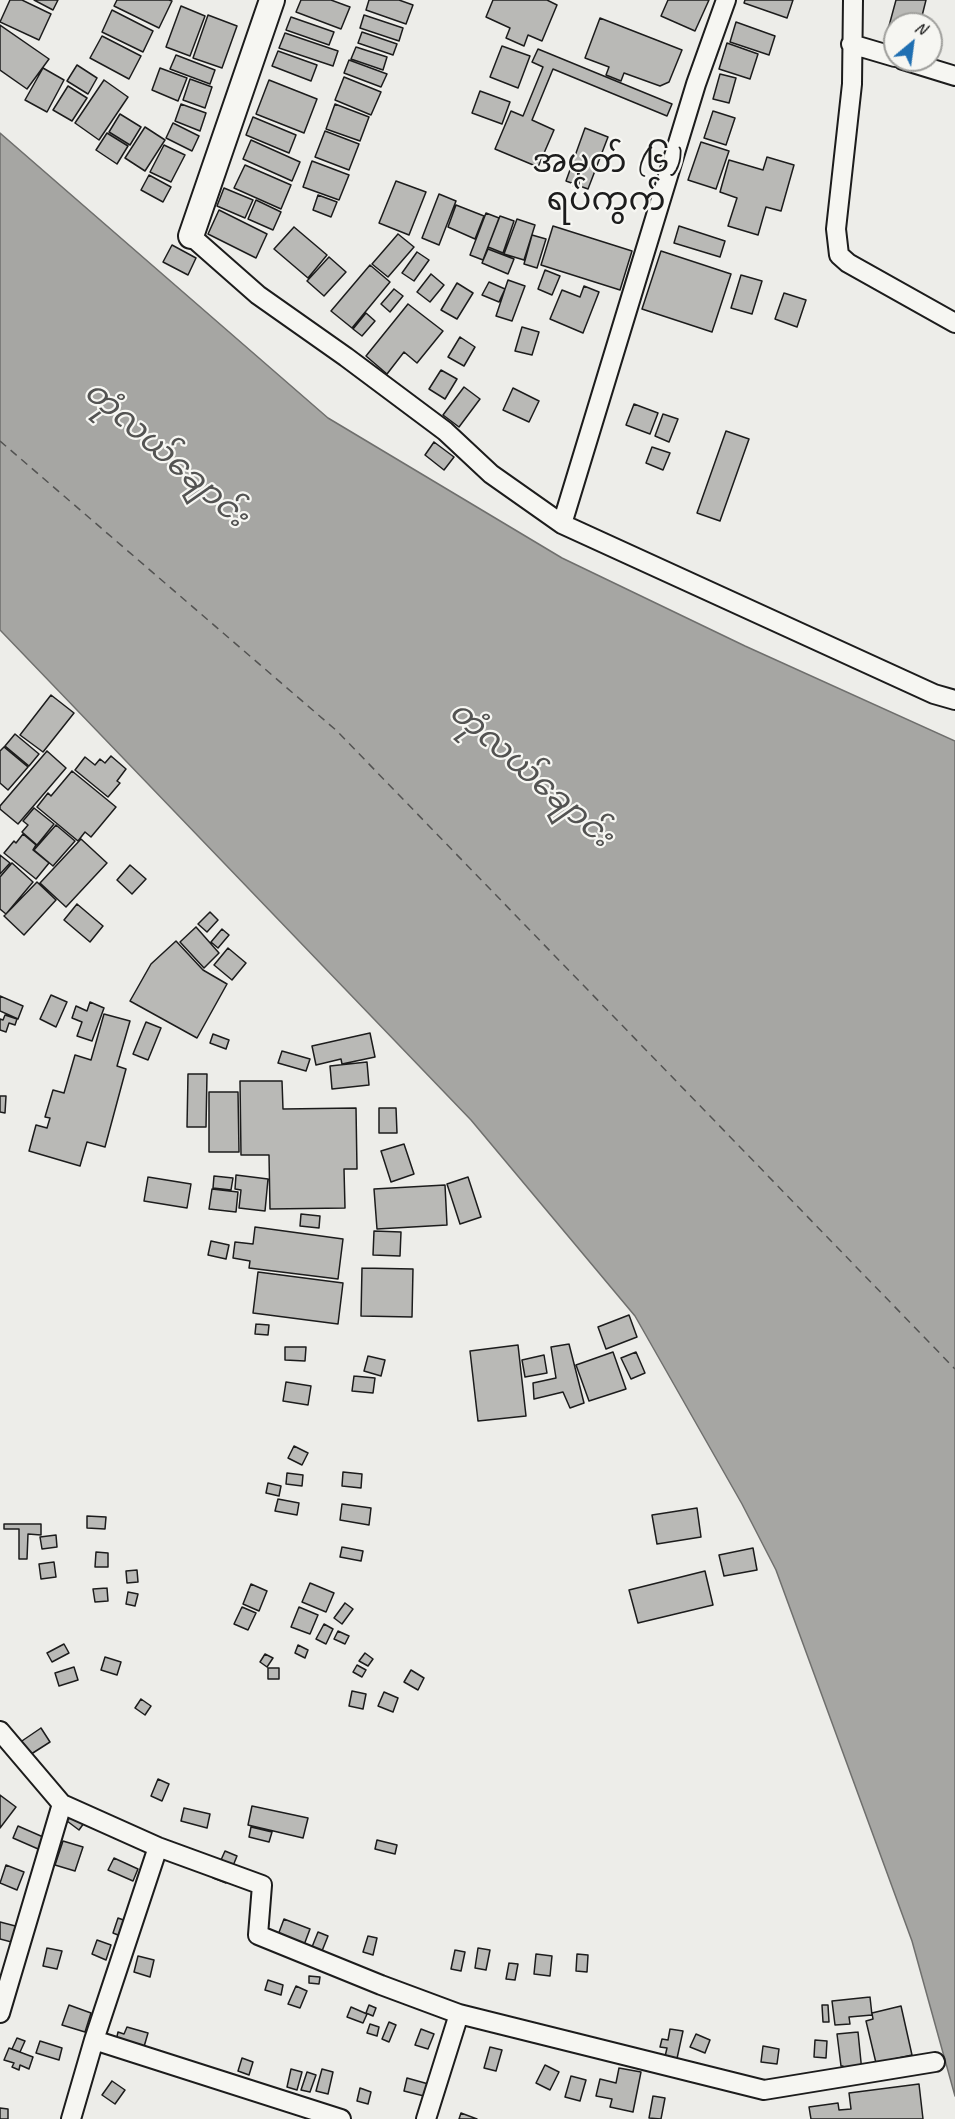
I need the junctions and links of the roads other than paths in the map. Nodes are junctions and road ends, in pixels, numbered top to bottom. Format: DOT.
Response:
graph roads {
  1 [pos="272,0"];
  2 [pos="726,0"];
  3 [pos="853,0"];
  4 [pos="851,44"];
  5 [pos="883,53"];
  6 [pos="191,236"];
  7 [pos="955,323"];
  8 [pos="562,524"];
  9 [pos="955,699"];
  10 [pos="0,1731"];
  11 [pos="62,1804"];
  12 [pos="158,1847"];
  13 [pos="0,2013"];
  14 [pos="459,2014"];
  15 [pos="94,2040"];
  16 [pos="935,2062"];
  17 [pos="71,2119"];
  18 [pos="341,2119"];
  19 [pos="426,2119"];
  1 -- 6 [label="street"];
  2 -- 8 [label="street"];
  3 -- 4 [label="street"];
  4 -- 5 [label="street"];
  4 -- 7 [label="street"];
  6 -- 8 [label="street"];
  8 -- 9 [label="street"];
  10 -- 11 [label="street"];
  11 -- 12 [label="street"];
  11 -- 13 [label="street"];
  12 -- 14 [label="street"];
  12 -- 15 [label="street"];
  14 -- 16 [label="street"];
  14 -- 19 [label="street"];
  15 -- 17 [label="street"];
  15 -- 18 [label="street"];
}
